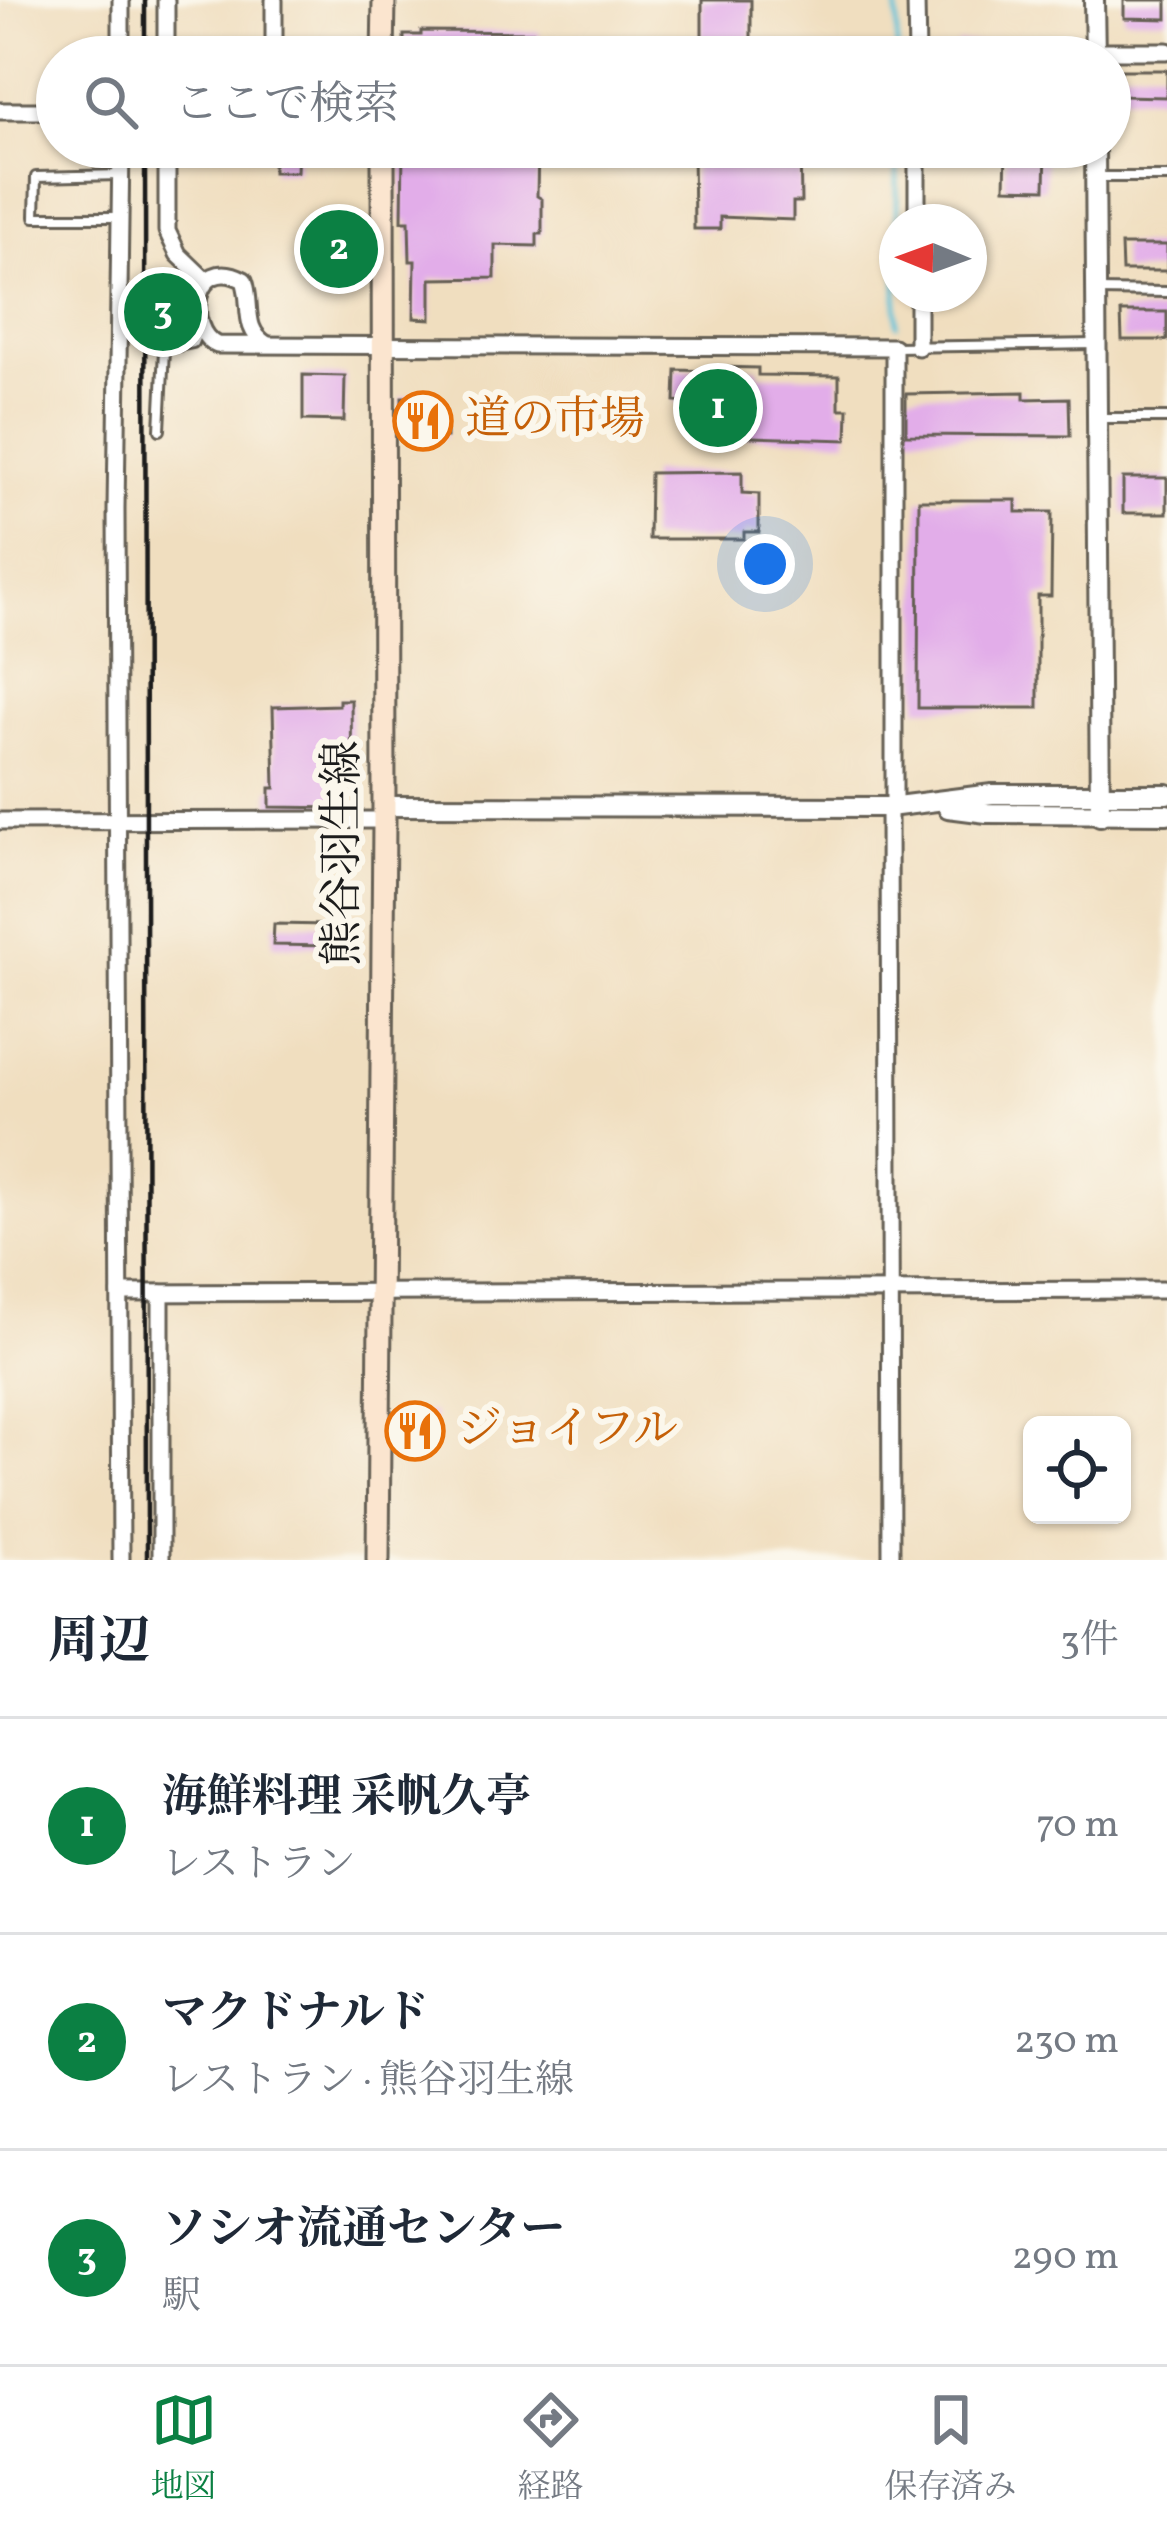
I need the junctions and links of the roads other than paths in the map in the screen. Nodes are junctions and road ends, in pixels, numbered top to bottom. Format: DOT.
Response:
graph roads {
  1 [pos="121,0"];
  2 [pos="166,0"];
  3 [pos="274,0"];
  4 [pos="384,0"];
  5 [pos="916,0"];
  6 [pos="1094,0"];
  7 [pos="121,36"];
  8 [pos="166,36"];
  9 [pos="274,36"];
  10 [pos="383,36"];
  11 [pos="916,36"];
  12 [pos="1094,36"];
  13 [pos="1167,51"];
  14 [pos="1131,52"];
  15 [pos="0,111"];
  16 [pos="36,111"];
  17 [pos="121,168"];
  18 [pos="166,168"];
  19 [pos="382,168"];
  20 [pos="917,168"];
  21 [pos="1095,168"];
  22 [pos="121,176"];
  23 [pos="1167,176"];
  24 [pos="1095,177"];
  25 [pos="917,204"];
  26 [pos="119,217"];
  27 [pos="205,280"];
  28 [pos="1096,291"];
  29 [pos="1167,292"];
  30 [pos="918,312"];
  31 [pos="199,328"];
  32 [pos="266,344"];
  33 [pos="380,344"];
  34 [pos="1096,344"];
  35 [pos="894,347"];
  36 [pos="918,347"];
  37 [pos="1097,418"];
  38 [pos="1167,418"];
  39 [pos="160,430"];
  40 [pos="1167,794"];
  41 [pos="1100,805"];
  42 [pos="891,807"];
  43 [pos="384,813"];
  44 [pos="1167,814"];
  45 [pos="0,821"];
  46 [pos="119,821"];
  47 [pos="1167,1290"];
  48 [pos="890,1291"];
  49 [pos="120,1293"];
  50 [pos="161,1293"];
  51 [pos="379,1293"];
  52 [pos="121,1560"];
  53 [pos="161,1560"];
  54 [pos="378,1560"];
  55 [pos="891,1560"];
  1 -- 7 [label="street"];
  2 -- 8 [label="street"];
  3 -- 9 [label="street"];
  4 -- 10 [label="main road"];
  5 -- 11 [label="street"];
  6 -- 12 [label="street"];
  13 -- 14 [label="street"];
  15 -- 16 [label="street"];
  17 -- 22 [label="street"];
  18 -- 27 [label="street"];
  19 -- 33 [label="main road, 熊谷羽生線"];
  20 -- 25 [label="street"];
  21 -- 24 [label="street"];
  22 -- 26 [label="street"];
  22 -- 26 [label="lane"];
  23 -- 24 [label="lane"];
  24 -- 28 [label="street"];
  26 -- 46 [label="street"];
  27 -- 31 [label="street"];
  27 -- 32 [label="street"];
  28 -- 29 [label="lane"];
  28 -- 34 [label="street"];
  30 -- 36 [label="street"];
  31 -- 32 [label="street"];
  31 -- 39 [label="lane"];
  32 -- 33 [label="street"];
  33 -- 35 [label="street"];
  33 -- 43 [label="main road, 熊谷羽生線"];
  34 -- 36 [label="lane"];
  34 -- 37 [label="street"];
  35 -- 36 [label="lane"];
  35 -- 42 [label="street"];
  37 -- 38 [label="lane"];
  37 -- 41 [label="street"];
  40 -- 41 [label="street"];
  41 -- 42 [label="street"];
  41 -- 44 [label="street"];
  42 -- 43 [label="street"];
  42 -- 48 [label="street"];
  43 -- 46 [label="street"];
  43 -- 51 [label="main road, 熊谷羽生線"];
  45 -- 46 [label="street"];
  46 -- 49 [label="street"];
  47 -- 48 [label="street"];
  48 -- 51 [label="street"];
  48 -- 55 [label="street"];
  49 -- 50 [label="street"];
  49 -- 52 [label="street"];
  50 -- 51 [label="street"];
  50 -- 53 [label="street"];
  51 -- 54 [label="main road, 熊谷羽生線"];
}
